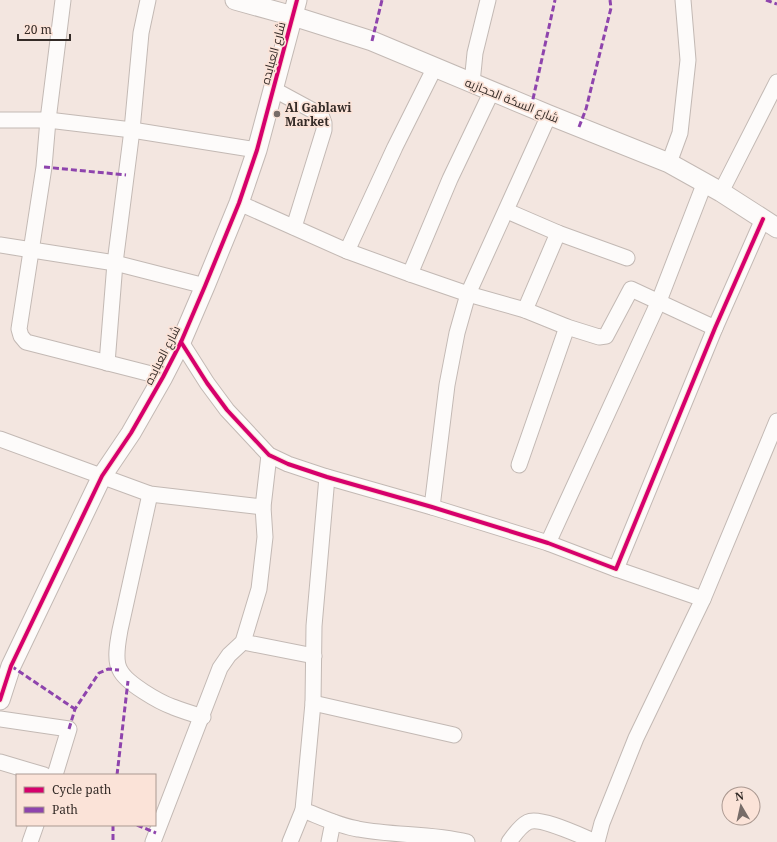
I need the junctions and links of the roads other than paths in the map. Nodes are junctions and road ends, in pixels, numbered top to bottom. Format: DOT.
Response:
graph roads {
  1 [pos="63,0"];
  2 [pos="148,0"];
  3 [pos="235,0"];
  4 [pos="488,0"];
  5 [pos="683,0"];
  6 [pos="295,8"];
  7 [pos="435,67"];
  8 [pos="777,82"];
  9 [pos="472,83"];
  10 [pos="274,90"];
  11 [pos="492,91"];
  12 [pos="549,115"];
  13 [pos="0,120"];
  14 [pos="48,120"];
  15 [pos="132,130"];
  16 [pos="257,150"];
  17 [pos="669,163"];
  18 [pos="713,187"];
  19 [pos="239,203"];
  20 [pos="507,211"];
  21 [pos="770,224"];
  22 [pos="294,227"];
  23 [pos="558,233"];
  24 [pos="0,245"];
  25 [pos="32,250"];
  26 [pos="347,251"];
  27 [pos="627,258"];
  28 [pos="116,263"];
  29 [pos="410,274"];
  30 [pos="205,286"];
  31 [pos="468,294"];
  32 [pos="659,301"];
  33 [pos="525,310"];
  34 [pos="567,327"];
  35 [pos="716,328"];
  36 [pos="181,342"];
  37 [pos="107,363"];
  38 [pos="163,377"];
  39 [pos="777,421"];
  40 [pos="0,439"];
  41 [pos="270,455"];
  42 [pos="519,465"];
  43 [pos="102,476"];
  44 [pos="328,477"];
  45 [pos="150,494"];
  46 [pos="432,507"];
  47 [pos="263,508"];
  48 [pos="548,542"];
  49 [pos="616,569"];
  50 [pos="703,599"];
  51 [pos="243,642"];
  52 [pos="314,656"];
  53 [pos="0,700"];
  54 [pos="313,703"];
  55 [pos="203,717"];
  56 [pos="0,719"];
  57 [pos="454,735"];
  58 [pos="0,762"];
  59 [pos="41,774"];
  60 [pos="55,774"];
  61 [pos="303,810"];
  62 [pos="333,822"];
  63 [pos="36,826"];
  64 [pos="30,842"];
  65 [pos="153,842"];
  66 [pos="290,842"];
  67 [pos="330,842"];
  68 [pos="467,842"];
  69 [pos="508,842"];
  70 [pos="596,842"];
  1 -- 14 [label="street"];
  2 -- 15 [label="street"];
  3 -- 6 [label="street, شارع السكة الحجازيه"];
  4 -- 9 [label="street"];
  5 -- 17 [label="street"];
  6 -- 7 [label="street, شارع السكة الحجازيه"];
  6 -- 10 [label="street, شارع العبابده"];
  7 -- 9 [label="street, شارع السكة الحجازيه"];
  7 -- 26 [label="street"];
  8 -- 18 [label="street"];
  9 -- 11 [label="street, شارع السكة الحجازيه"];
  10 -- 16 [label="street, شارع العبابده"];
  10 -- 22 [label="street"];
  11 -- 12 [label="street, شارع السكة الحجازيه"];
  11 -- 29 [label="street"];
  12 -- 17 [label="street, شارع السكة الحجازيه"];
  12 -- 20 [label="street"];
  13 -- 14 [label="street"];
  14 -- 15 [label="street"];
  14 -- 25 [label="street"];
  15 -- 16 [label="street"];
  15 -- 28 [label="street"];
  16 -- 19 [label="street, شارع العبابده"];
  17 -- 18 [label="street, شارع السكة الحجازيه"];
  18 -- 21 [label="street, شارع السكة الحجازيه"];
  18 -- 32 [label="street"];
  19 -- 22 [label="street"];
  19 -- 30 [label="street, شارع العبابده"];
  20 -- 23 [label="street"];
  20 -- 31 [label="street"];
  21 -- 35 [label="street"];
  22 -- 26 [label="street"];
  23 -- 27 [label="street"];
  23 -- 33 [label="street"];
  24 -- 25 [label="street"];
  25 -- 28 [label="street"];
  25 -- 37 [label="street"];
  26 -- 29 [label="street"];
  28 -- 30 [label="street"];
  28 -- 37 [label="street"];
  29 -- 31 [label="street"];
  30 -- 36 [label="street, شارع العبابده"];
  31 -- 33 [label="street"];
  31 -- 46 [label="street"];
  32 -- 34 [label="street"];
  32 -- 35 [label="street"];
  32 -- 48 [label="street"];
  33 -- 34 [label="street"];
  34 -- 42 [label="street"];
  35 -- 49 [label="street"];
  36 -- 38 [label="street, شارع العبابده"];
  36 -- 41 [label="street"];
  37 -- 38 [label="street"];
  38 -- 43 [label="street, شارع العبابده"];
  39 -- 50 [label="street"];
  40 -- 43 [label="street"];
  41 -- 44 [label="street"];
  41 -- 47 [label="street"];
  43 -- 45 [label="street"];
  43 -- 53 [label="street, شارع العبابده"];
  44 -- 46 [label="street"];
  44 -- 52 [label="street"];
  45 -- 47 [label="street"];
  45 -- 55 [label="street"];
  46 -- 48 [label="street"];
  47 -- 51 [label="street"];
  48 -- 49 [label="street"];
  49 -- 50 [label="street"];
  50 -- 70 [label="street"];
  51 -- 52 [label="street"];
  51 -- 55 [label="street"];
  52 -- 54 [label="street"];
  54 -- 57 [label="street"];
  54 -- 61 [label="street"];
  55 -- 65 [label="street"];
  56 -- 60 [label="street"];
  58 -- 59 [label="street"];
  61 -- 62 [label="street"];
  61 -- 66 [label="street"];
  62 -- 67 [label="street"];
  62 -- 68 [label="street"];
  63 -- 64 [label="street"];
  69 -- 70 [label="street"];
}
